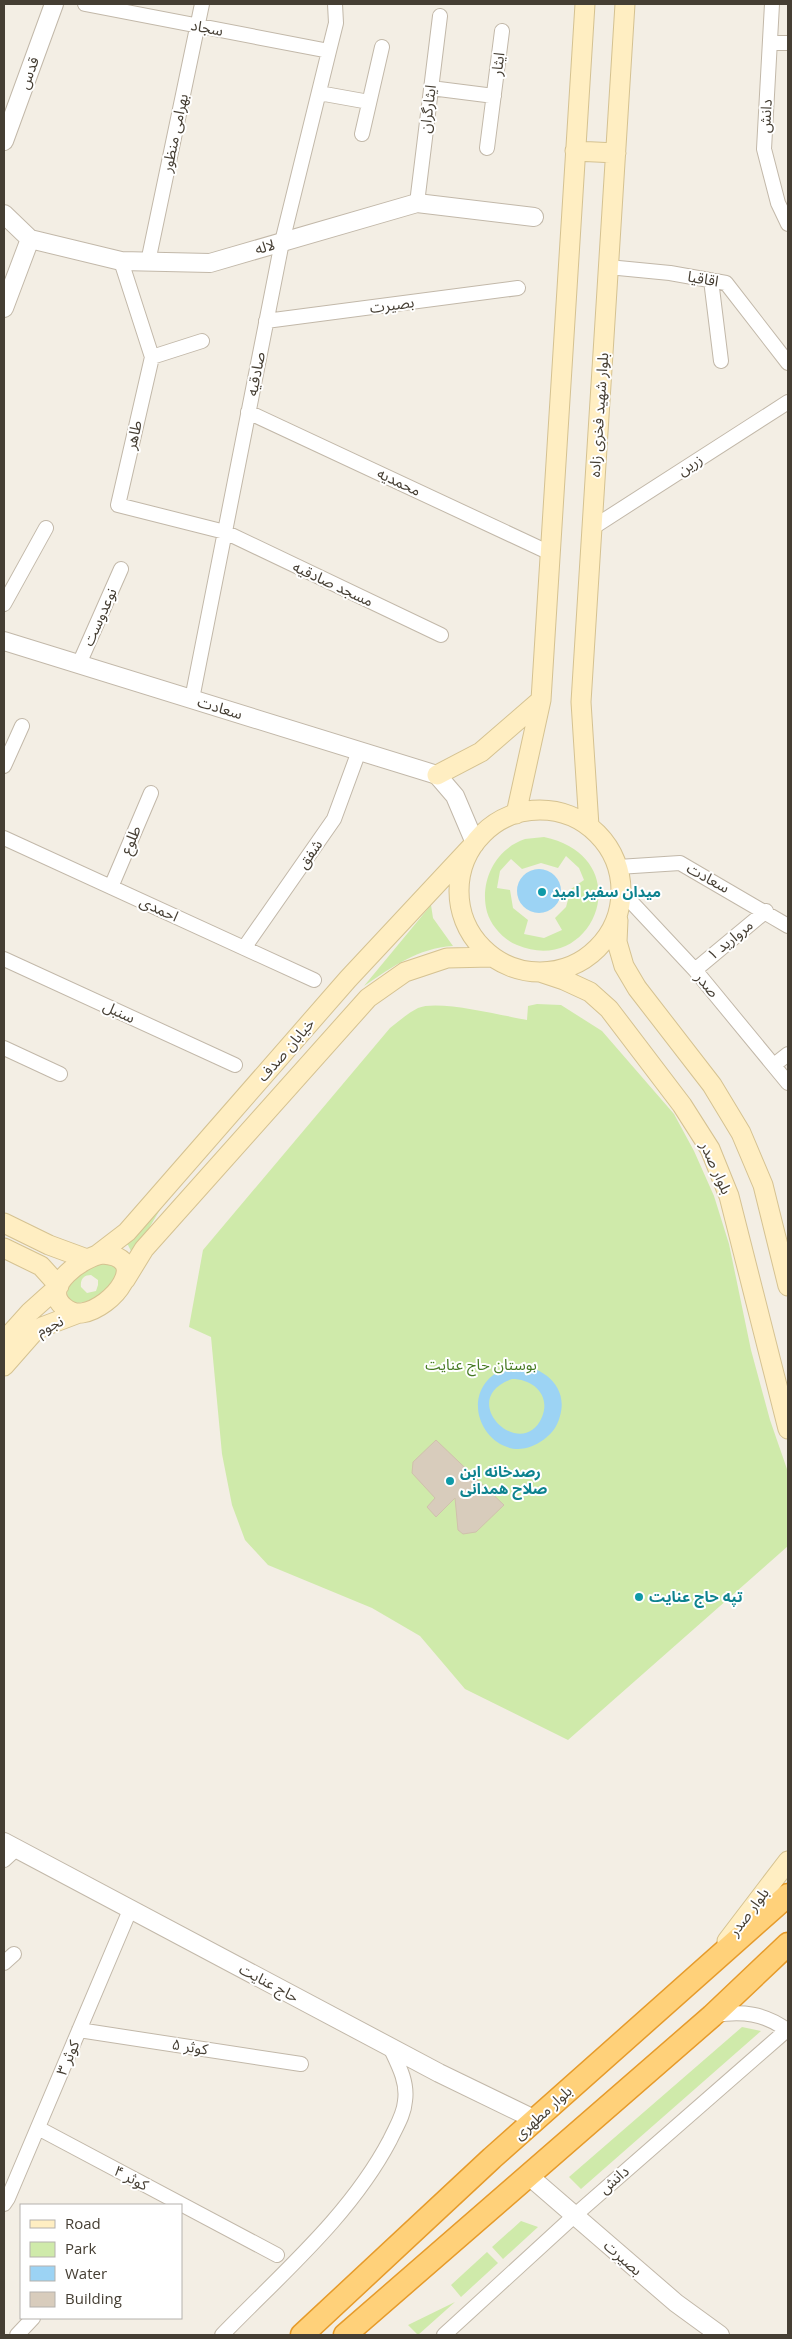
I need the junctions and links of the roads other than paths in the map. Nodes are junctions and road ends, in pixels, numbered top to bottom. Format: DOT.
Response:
graph roads {
  1 [pos="54,4"];
  2 [pos="85,4"];
  3 [pos="202,4"];
  4 [pos="336,4"];
  5 [pos="584,4"];
  6 [pos="625,4"];
  7 [pos="772,4"];
  8 [pos="440,16"];
  9 [pos="197,26"];
  10 [pos="502,32"];
  11 [pos="771,43"];
  12 [pos="788,43"];
  13 [pos="382,47"];
  14 [pos="330,51"];
  15 [pos="431,88"];
  16 [pos="319,93"];
  17 [pos="494,96"];
  18 [pos="369,102"];
  19 [pos="362,134"];
  20 [pos="4,141"];
  21 [pos="487,148"];
  22 [pos="575,151"];
  23 [pos="616,153"];
  24 [pos="417,203"];
  25 [pos="4,214"];
  26 [pos="534,218"];
  27 [pos="788,224"];
  28 [pos="30,238"];
  29 [pos="282,242"];
  30 [pos="122,261"];
  31 [pos="148,262"];
  32 [pos="608,267"];
  33 [pos="710,280"];
  34 [pos="518,288"];
  35 [pos="4,308"];
  36 [pos="266,321"];
  37 [pos="202,341"];
  38 [pos="152,357"];
  39 [pos="721,361"];
  40 [pos="788,363"];
  41 [pos="788,402"];
  42 [pos="248,412"];
  43 [pos="46,528"];
  44 [pos="592,528"];
  45 [pos="224,532"];
  46 [pos="550,553"];
  47 [pos="121,569"];
  48 [pos="4,604"];
  49 [pos="441,635"];
  50 [pos="4,641"];
  51 [pos="79,664"];
  52 [pos="192,699"];
  53 [pos="540,700"];
  54 [pos="22,726"];
  55 [pos="359,751"];
  56 [pos="4,766"];
  57 [pos="437,775"];
  58 [pos="151,793"];
  59 [pos="516,814"];
  60 [pos="589,826"];
  61 [pos="4,838"];
  62 [pos="475,843"];
  63 [pos="618,866"];
  64 [pos="111,887"];
  65 [pos="622,892"];
  66 [pos="766,911"];
  67 [pos="618,917"];
  68 [pos="788,926"];
  69 [pos="244,948"];
  70 [pos="492,956"];
  71 [pos="4,959"];
  72 [pos="694,970"];
  73 [pos="540,972"];
  74 [pos="314,980"];
  75 [pos="4,1048"];
  76 [pos="788,1054"];
  77 [pos="235,1065"];
  78 [pos="774,1065"];
  79 [pos="60,1074"];
  80 [pos="788,1083"];
  81 [pos="4,1223"];
  82 [pos="4,1248"];
  83 [pos="92,1257"];
  84 [pos="125,1280"];
  85 [pos="59,1286"];
  86 [pos="788,1286"];
  87 [pos="79,1313"];
  88 [pos="4,1341"];
  89 [pos="4,1366"];
  90 [pos="788,1429"];
  91 [pos="8,1850"];
  92 [pos="788,1860"];
  93 [pos="788,1895"];
  94 [pos="130,1910"];
  95 [pos="788,1944"];
  96 [pos="709,1964"];
  97 [pos="712,2016"];
  98 [pos="79,2030"];
  99 [pos="788,2030"];
  100 [pos="390,2047"];
  101 [pos="301,2064"];
  102 [pos="536,2120"];
  103 [pos="38,2128"];
  104 [pos="529,2176"];
  105 [pos="166,2201"];
  106 [pos="4,2204"];
  107 [pos="182,2209"];
  108 [pos="574,2216"];
  109 [pos="277,2255"];
  110 [pos="32,2319"];
  111 [pos="354,2331"];
  112 [pos="18,2335"];
  113 [pos="222,2335"];
  114 [pos="302,2335"];
  115 [pos="444,2335"];
  116 [pos="720,2335"];
  1 -- 20 [label="street, قدس"];
  2 -- 9 [label="street, سجاد"];
  3 -- 9 [label="street, بهرامی منظور"];
  4 -- 14 [label="street, صادقیه"];
  5 -- 22 [label="main road"];
  6 -- 23 [label="main road, بلوار شهید فخری زاده"];
  7 -- 11 [label="street, دانش"];
  8 -- 15 [label="street, ایثارگران"];
  9 -- 14 [label="street, سجاد"];
  9 -- 31 [label="street, بهرامی منظور"];
  10 -- 17 [label="street, ایثار"];
  11 -- 12 [label="street"];
  11 -- 27 [label="street, دانش"];
  13 -- 18 [label="street"];
  14 -- 16 [label="street, صادقیه"];
  15 -- 17 [label="street, ایثار"];
  15 -- 24 [label="street, ایثارگران"];
  16 -- 18 [label="street"];
  16 -- 29 [label="street, صادقیه"];
  17 -- 21 [label="street, ایثار"];
  18 -- 19 [label="street"];
  22 -- 23 [label="main road"];
  22 -- 46 [label="main road"];
  23 -- 32 [label="main road, بلوار شهید فخری زاده"];
  24 -- 26 [label="street, لاله"];
  24 -- 29 [label="street, لاله"];
  25 -- 28 [label="street, لاله"];
  28 -- 30 [label="street, لاله"];
  28 -- 35 [label="street"];
  29 -- 31 [label="street, لاله"];
  29 -- 36 [label="street, صادقیه"];
  30 -- 31 [label="street, لاله"];
  30 -- 38 [label="street"];
  32 -- 33 [label="street, اقاقیا"];
  32 -- 44 [label="main road, بلوار شهید فخری زاده"];
  33 -- 39 [label="street"];
  33 -- 40 [label="street, اقاقیا"];
  34 -- 36 [label="street, بصیرت"];
  36 -- 42 [label="street, صادقیه"];
  37 -- 38 [label="street"];
  38 -- 45 [label="street, طاهر"];
  41 -- 44 [label="street, زرین"];
  42 -- 45 [label="street, صادقیه"];
  42 -- 46 [label="street, محمدیه"];
  43 -- 48 [label="street"];
  44 -- 60 [label="main road, بلوار شهید فخری زاده"];
  45 -- 49 [label="street, مسجد صادقیه"];
  45 -- 52 [label="street, صادقیه"];
  46 -- 53 [label="main road"];
  47 -- 51 [label="street, نوعدوست"];
  50 -- 51 [label="street, سعادت"];
  51 -- 52 [label="street, سعادت"];
  52 -- 55 [label="street, سعادت"];
  53 -- 57 [label="main road"];
  53 -- 59 [label="main road"];
  54 -- 56 [label="street"];
  55 -- 57 [label="street, سعادت"];
  55 -- 69 [label="street, شفق"];
  57 -- 62 [label="street"];
  58 -- 64 [label="street, طلوع"];
  59 -- 60 [label="main road"];
  59 -- 62 [label="main road"];
  60 -- 63 [label="main road"];
  61 -- 64 [label="street, احمدی"];
  62 -- 70 [label="main road"];
  62 -- 83 [label="main road, خیابان صدف"];
  63 -- 65 [label="main road"];
  63 -- 66 [label="street, سعادت"];
  64 -- 69 [label="street, احمدی"];
  65 -- 67 [label="main road"];
  65 -- 72 [label="street, صدر"];
  66 -- 68 [label="street, سعادت"];
  66 -- 72 [label="street, مروارید ۱"];
  67 -- 73 [label="main road"];
  67 -- 86 [label="main road"];
  69 -- 74 [label="street, احمدی"];
  70 -- 73 [label="main road"];
  70 -- 84 [label="main road, خیابان صدف"];
  71 -- 77 [label="street, سنبل"];
  72 -- 78 [label="street, صدر"];
  73 -- 90 [label="main road, بلوار صدر"];
  75 -- 79 [label="street"];
  76 -- 78 [label="street"];
  78 -- 80 [label="street, صدر"];
  81 -- 83 [label="main road"];
  82 -- 85 [label="main road"];
  83 -- 84 [label="main road"];
  83 -- 85 [label="main road"];
  84 -- 87 [label="main road"];
  85 -- 87 [label="main road"];
  85 -- 88 [label="main road, نجوم"];
  87 -- 89 [label="main road, نجوم"];
  91 -- 94 [label="street, حاج عنایت"];
  92 -- 96 [label="main road, بلوار صدر"];
  93 -- 96 [label="highway, بلوار مطهری"];
  94 -- 98 [label="street, کوثر ۳"];
  94 -- 100 [label="street, حاج عنایت"];
  95 -- 97 [label="highway"];
  96 -- 102 [label="highway, بلوار مطهری"];
  97 -- 99 [label="street"];
  97 -- 104 [label="highway"];
  98 -- 101 [label="street, کوثر ۵"];
  98 -- 103 [label="street, کوثر ۳"];
  99 -- 108 [label="street, دانش"];
  100 -- 102 [label="street, حاج عنایت"];
  100 -- 113 [label="street"];
  102 -- 114 [label="highway, بلوار مطهری"];
  103 -- 105 [label="street, کوثر ۴"];
  103 -- 106 [label="street, کوثر ۳"];
  104 -- 108 [label="street, بصیرت"];
  104 -- 111 [label="highway"];
  107 -- 109 [label="street, کوثر ۴"];
  108 -- 115 [label="street, دانش"];
  108 -- 116 [label="street, بصیرت"];
  110 -- 112 [label="street"];
}
